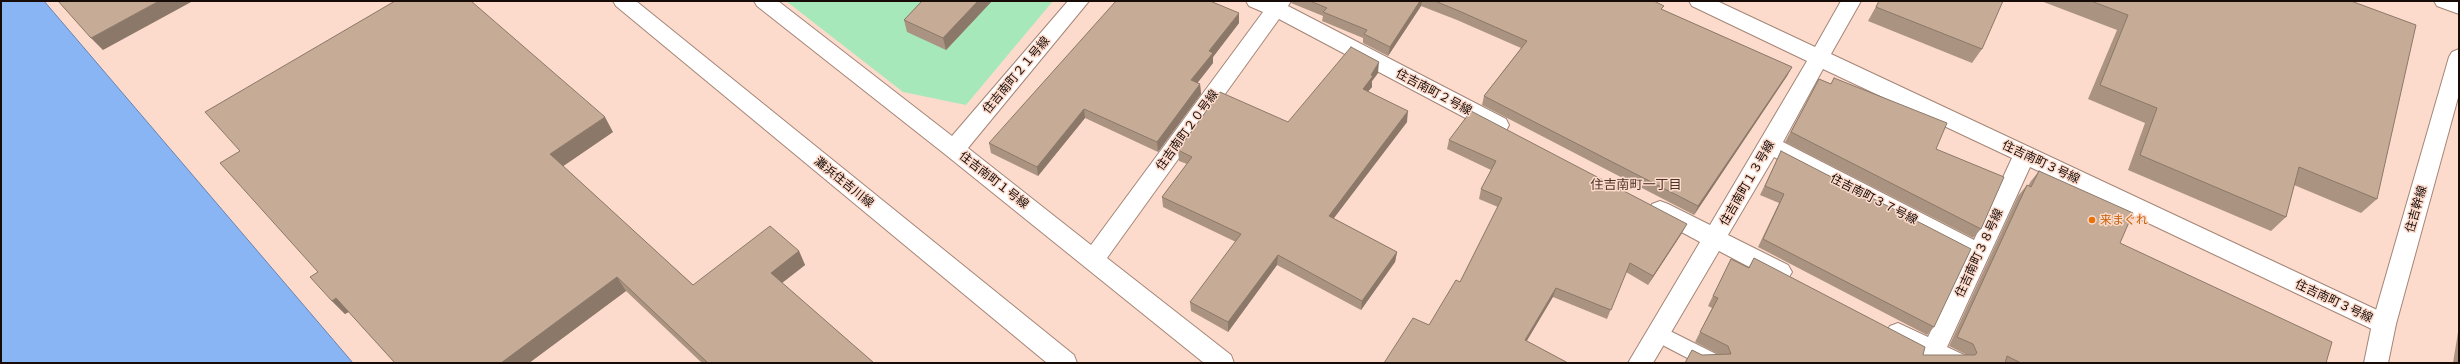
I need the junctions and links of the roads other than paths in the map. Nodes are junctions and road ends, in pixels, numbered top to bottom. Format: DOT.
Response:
graph roads {
  1 [pos="623,1"];
  2 [pos="764,1"];
  3 [pos="1079,1"];
  4 [pos="1256,1"];
  5 [pos="1699,1"];
  6 [pos="1851,1"];
  7 [pos="2444,1"];
  8 [pos="1278,5"];
  9 [pos="2459,7"];
  10 [pos="2459,57"];
  11 [pos="1820,59"];
  12 [pos="1516,135"];
  13 [pos="1770,145"];
  14 [pos="954,149"];
  15 [pos="2025,154"];
  16 [pos="1644,202"];
  17 [pos="1715,239"];
  18 [pos="1979,252"];
  19 [pos="1094,259"];
  20 [pos="1799,282"];
  21 [pos="1876,322"];
  22 [pos="2384,324"];
  23 [pos="1658,333"];
  24 [pos="1930,357"];
  25 [pos="1065,363"];
  26 [pos="1222,363"];
  27 [pos="1640,363"];
  28 [pos="1715,363"];
  29 [pos="1956,363"];
  30 [pos="2376,363"];
  1 -- 25 [label="street, 灘浜住吉川線"];
  2 -- 14 [label="street, 住吉南町１号線"];
  3 -- 14 [label="street, 住吉南町２１号線"];
  4 -- 8 [label="street, 住吉南町２号線"];
  5 -- 11 [label="street, 住吉南町３号線"];
  6 -- 11 [label="street, 住吉南町１３号線"];
  7 -- 9 [label="street"];
  8 -- 12 [label="street, 住吉南町２号線"];
  8 -- 19 [label="street, 住吉南町２０号線"];
  10 -- 22 [label="street, 住吉幹線"];
  11 -- 13 [label="street, 住吉南町１３号線"];
  11 -- 15 [label="street, 住吉南町３号線"];
  13 -- 17 [label="street, 住吉南町１３号線"];
  13 -- 18 [label="street, 住吉南町３７号線"];
  14 -- 19 [label="street, 住吉南町１号線"];
  15 -- 18 [label="street, 住吉南町３８号線"];
  15 -- 22 [label="street, 住吉南町３号線"];
  16 -- 17 [label="street"];
  17 -- 20 [label="street"];
  17 -- 23 [label="street, 住吉南町１３号線"];
  18 -- 24 [label="street, 住吉南町３８号線"];
  19 -- 26 [label="street, 住吉南町１号線"];
  21 -- 24 [label="street"];
  22 -- 30 [label="street, 住吉幹線"];
  23 -- 27 [label="street, 住吉南町１３号線"];
  23 -- 28 [label="lane"];
  24 -- 29 [label="street"];
}
